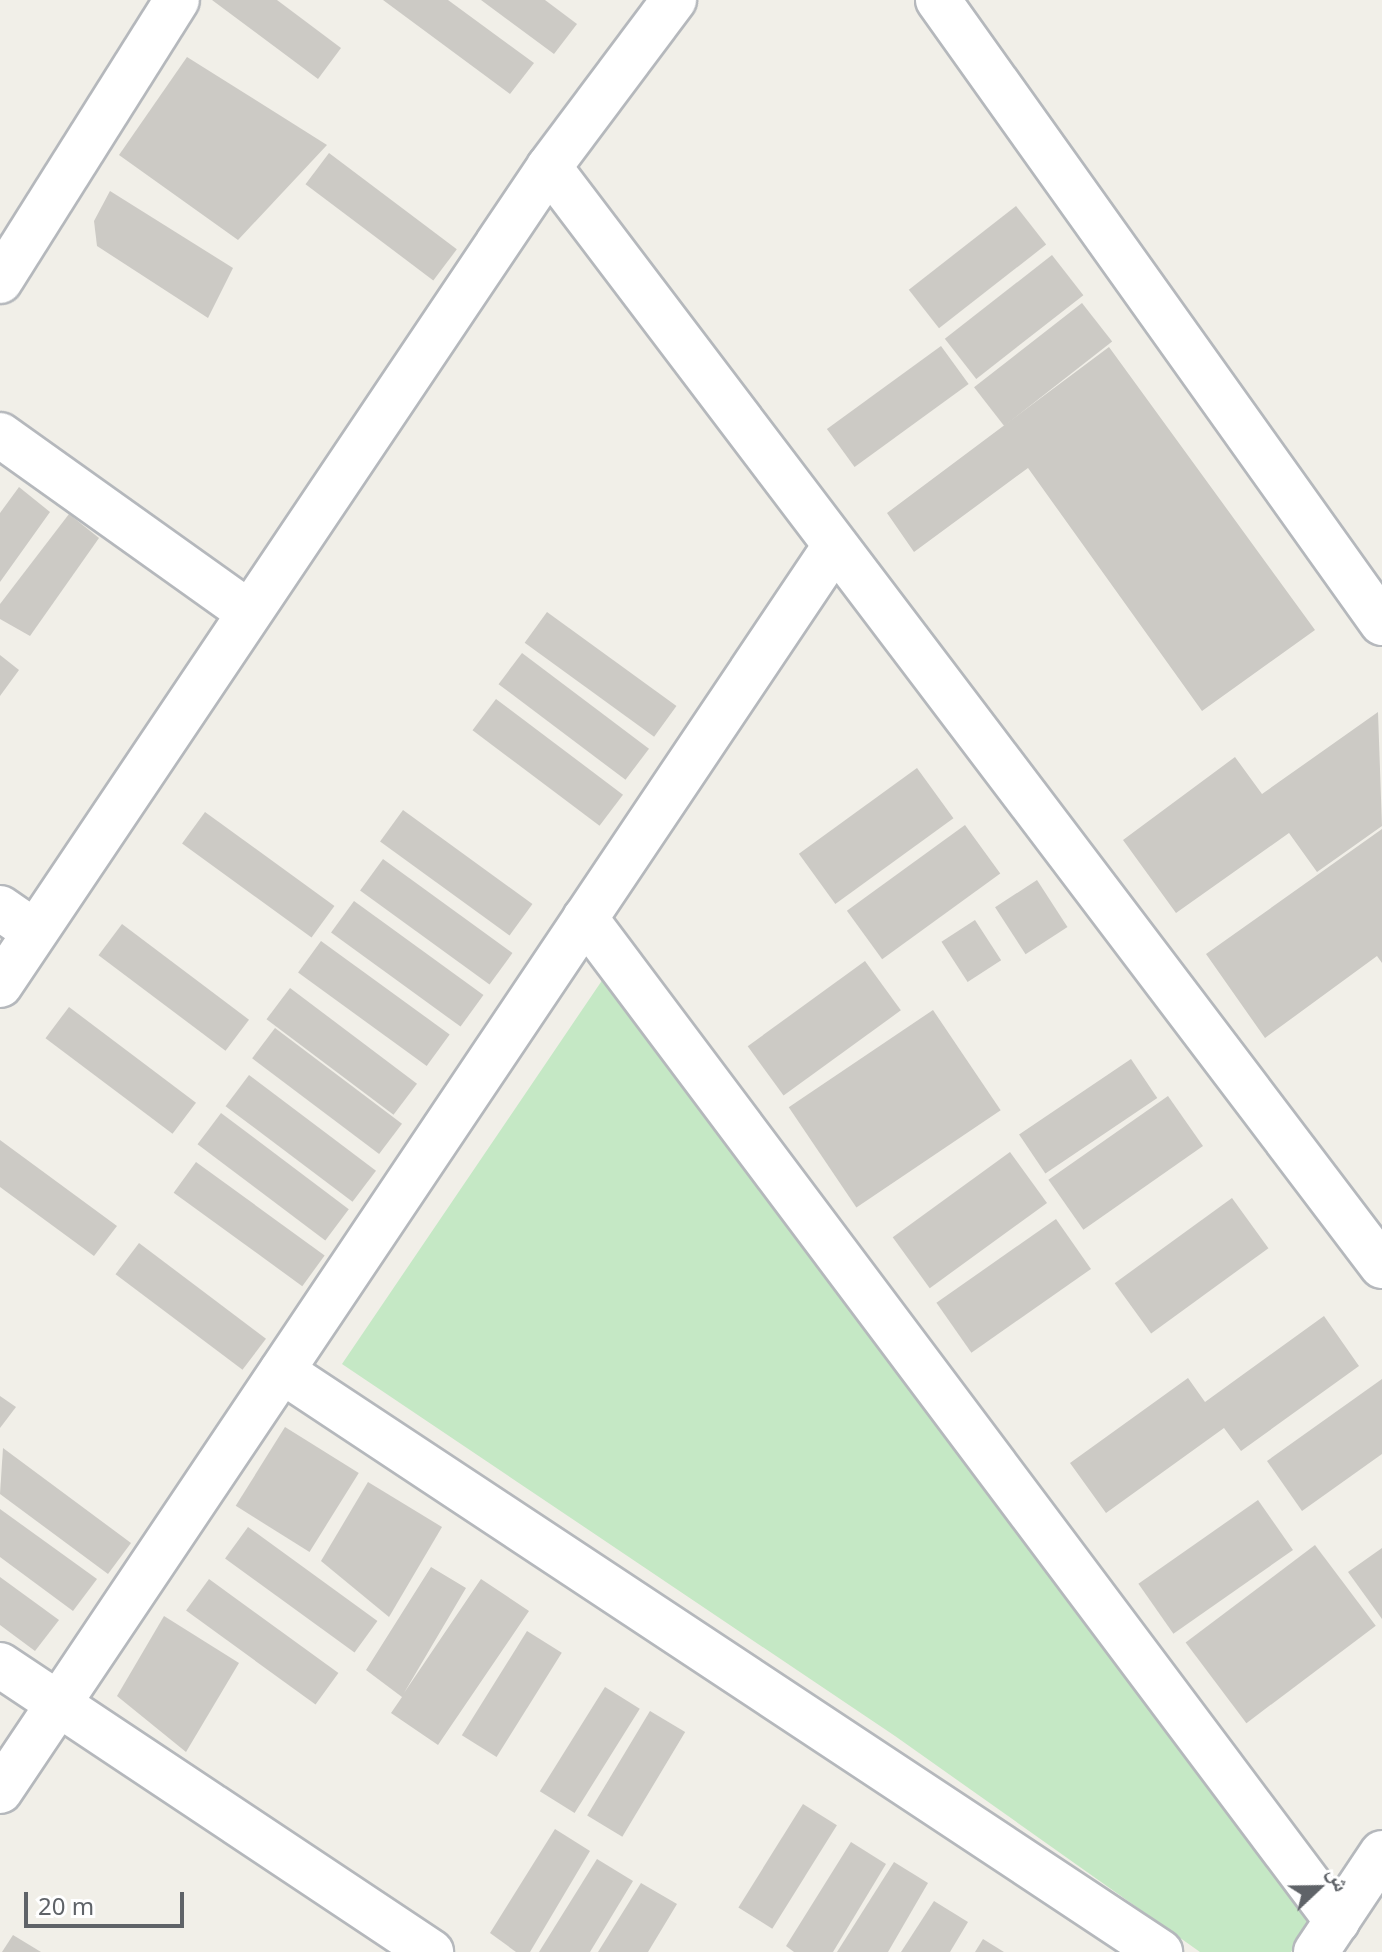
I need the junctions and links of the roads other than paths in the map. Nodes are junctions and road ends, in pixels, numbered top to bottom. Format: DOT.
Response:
graph roads {
  1 [pos="177,0"];
  2 [pos="674,0"];
  3 [pos="938,0"];
  4 [pos="549,167"];
  5 [pos="0,281"];
  6 [pos="0,435"];
  7 [pos="835,546"];
  8 [pos="248,612"];
  9 [pos="1382,623"];
  10 [pos="0,908"];
  11 [pos="585,918"];
  12 [pos="35,932"];
  13 [pos="0,985"];
  14 [pos="1382,1266"];
  15 [pos="282,1371"];
  16 [pos="0,1665"];
  17 [pos="58,1704"];
  18 [pos="0,1791"];
  19 [pos="1382,1853"];
  20 [pos="1327,1936"];
  21 [pos="431,1952"];
  22 [pos="1160,1952"];
  1 -- 5 [label="street"];
  2 -- 4 [label="street"];
  3 -- 9 [label="street"];
  4 -- 7 [label="street"];
  4 -- 8 [label="street"];
  6 -- 8 [label="street"];
  7 -- 11 [label="street"];
  7 -- 14 [label="street"];
  8 -- 12 [label="street"];
  10 -- 12 [label="street"];
  11 -- 15 [label="street"];
  11 -- 20 [label="street"];
  12 -- 13 [label="street"];
  15 -- 17 [label="street"];
  15 -- 22 [label="street"];
  16 -- 17 [label="street"];
  17 -- 18 [label="street"];
  17 -- 21 [label="street"];
  19 -- 20 [label="street"];
}
